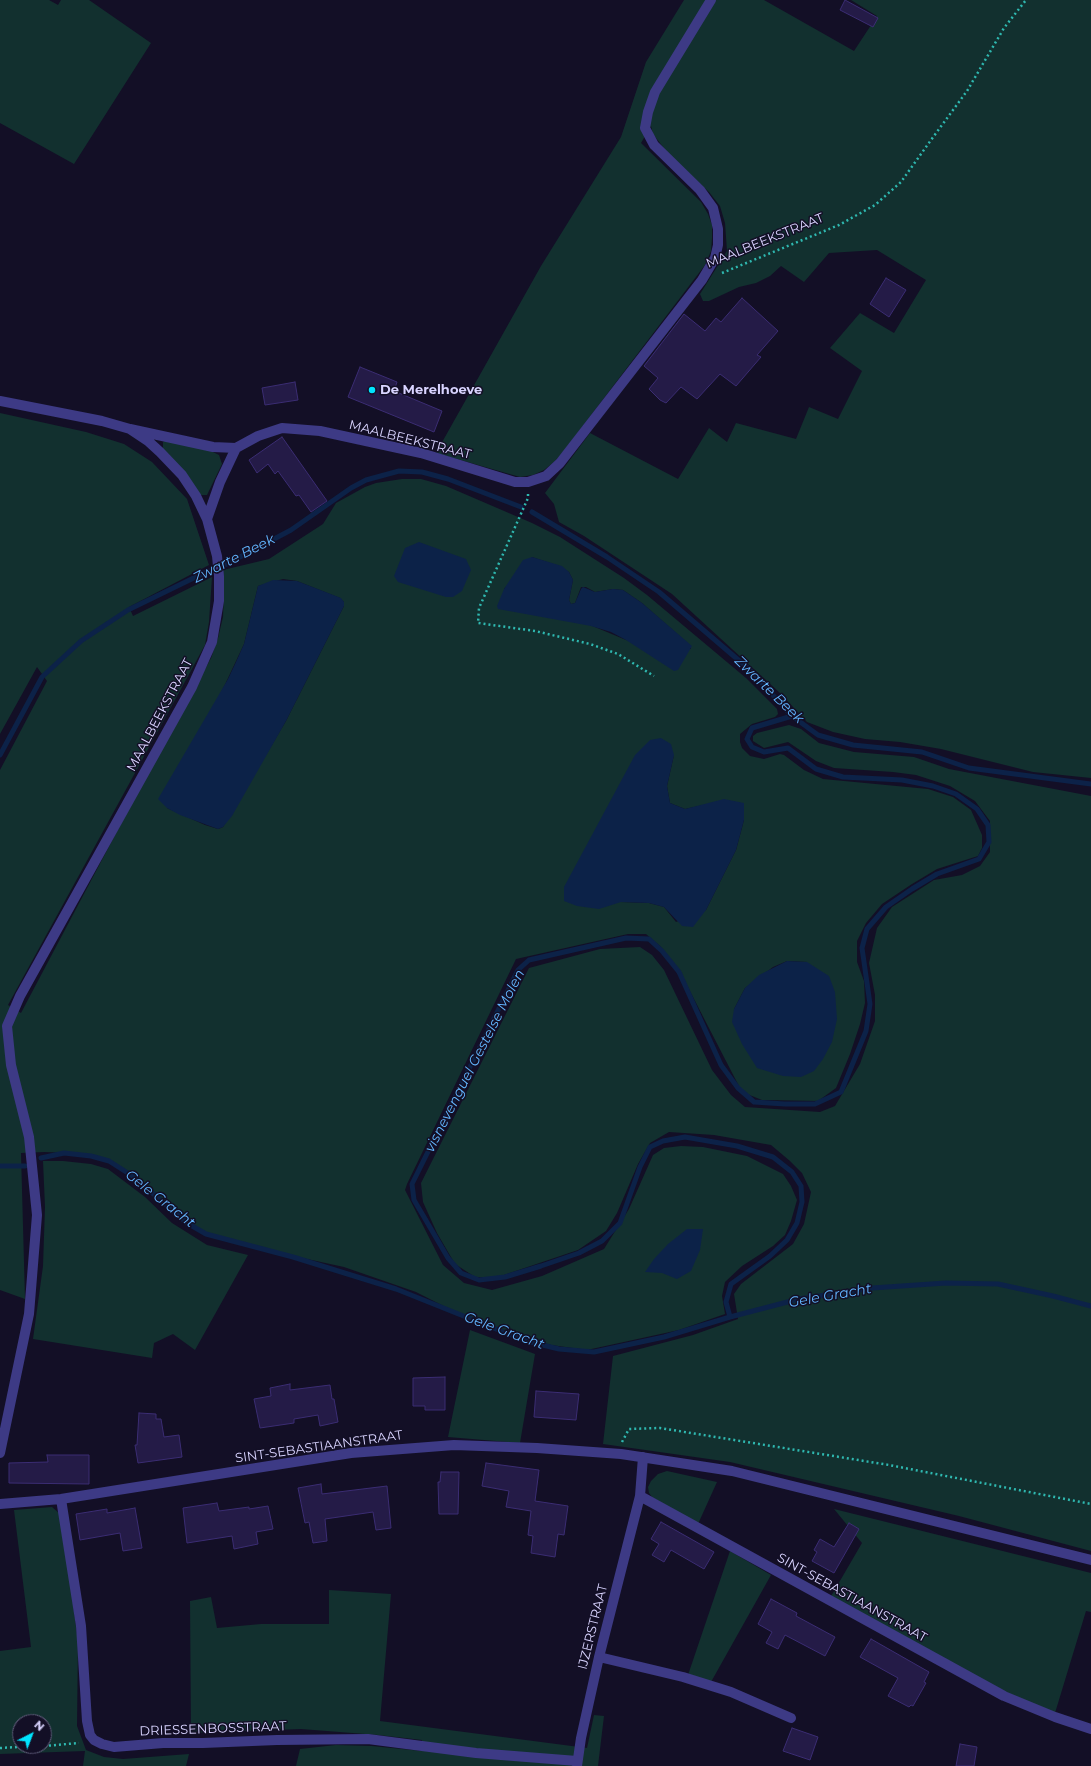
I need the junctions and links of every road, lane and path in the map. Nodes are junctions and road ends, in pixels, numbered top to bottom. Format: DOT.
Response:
graph roads {
  1 [pos="711,0"];
  2 [pos="1026,0"];
  3 [pos="702,280"];
  4 [pos="0,401"];
  5 [pos="130,429"];
  6 [pos="236,448"];
  7 [pos="528,482"];
  8 [pos="207,519"];
  9 [pos="654,676"];
  10 [pos="0,1453"];
  11 [pos="621,1454"];
  12 [pos="643,1457"];
  13 [pos="640,1496"];
  14 [pos="61,1499"];
  15 [pos="0,1504"];
  16 [pos="1091,1504"];
  17 [pos="1091,1560"];
  18 [pos="599,1657"];
  19 [pos="791,1718"];
  20 [pos="1091,1729"];
  21 [pos="94,1740"];
  22 [pos="52,1746"];
  23 [pos="12,1747"];
  24 [pos="0,1748"];
  25 [pos="577,1763"];
  1 -- 3 [label="street"];
  2 -- 3 [label="path, MAALBEEKSTRAAT"];
  3 -- 7 [label="street, MAALBEEKSTRAAT"];
  4 -- 5 [label="street"];
  5 -- 6 [label="street"];
  5 -- 8 [label="street, MAALBEEKSTRAAT"];
  6 -- 7 [label="street, MAALBEEKSTRAAT"];
  6 -- 8 [label="street"];
  7 -- 9 [label="path"];
  8 -- 10 [label="street, MAALBEEKSTRAAT"];
  11 -- 12 [label="street, SINT-SEBASTIAANSTRAAT"];
  11 -- 14 [label="street, SINT-SEBASTIAANSTRAAT"];
  11 -- 16 [label="path"];
  12 -- 13 [label="street"];
  12 -- 17 [label="street, SINT-SEBASTIAANSTRAAT"];
  13 -- 18 [label="street, IJZERSTRAAT"];
  13 -- 20 [label="street, SINT-SEBASTIAANSTRAAT"];
  14 -- 15 [label="street, SINT-SEBASTIAANSTRAAT"];
  14 -- 21 [label="street"];
  18 -- 19 [label="street"];
  18 -- 25 [label="street, IJZERSTRAAT"];
  21 -- 22 [label="path"];
  21 -- 25 [label="street, DRIESSENBOSSTRAAT"];
  23 -- 24 [label="path"];
}
